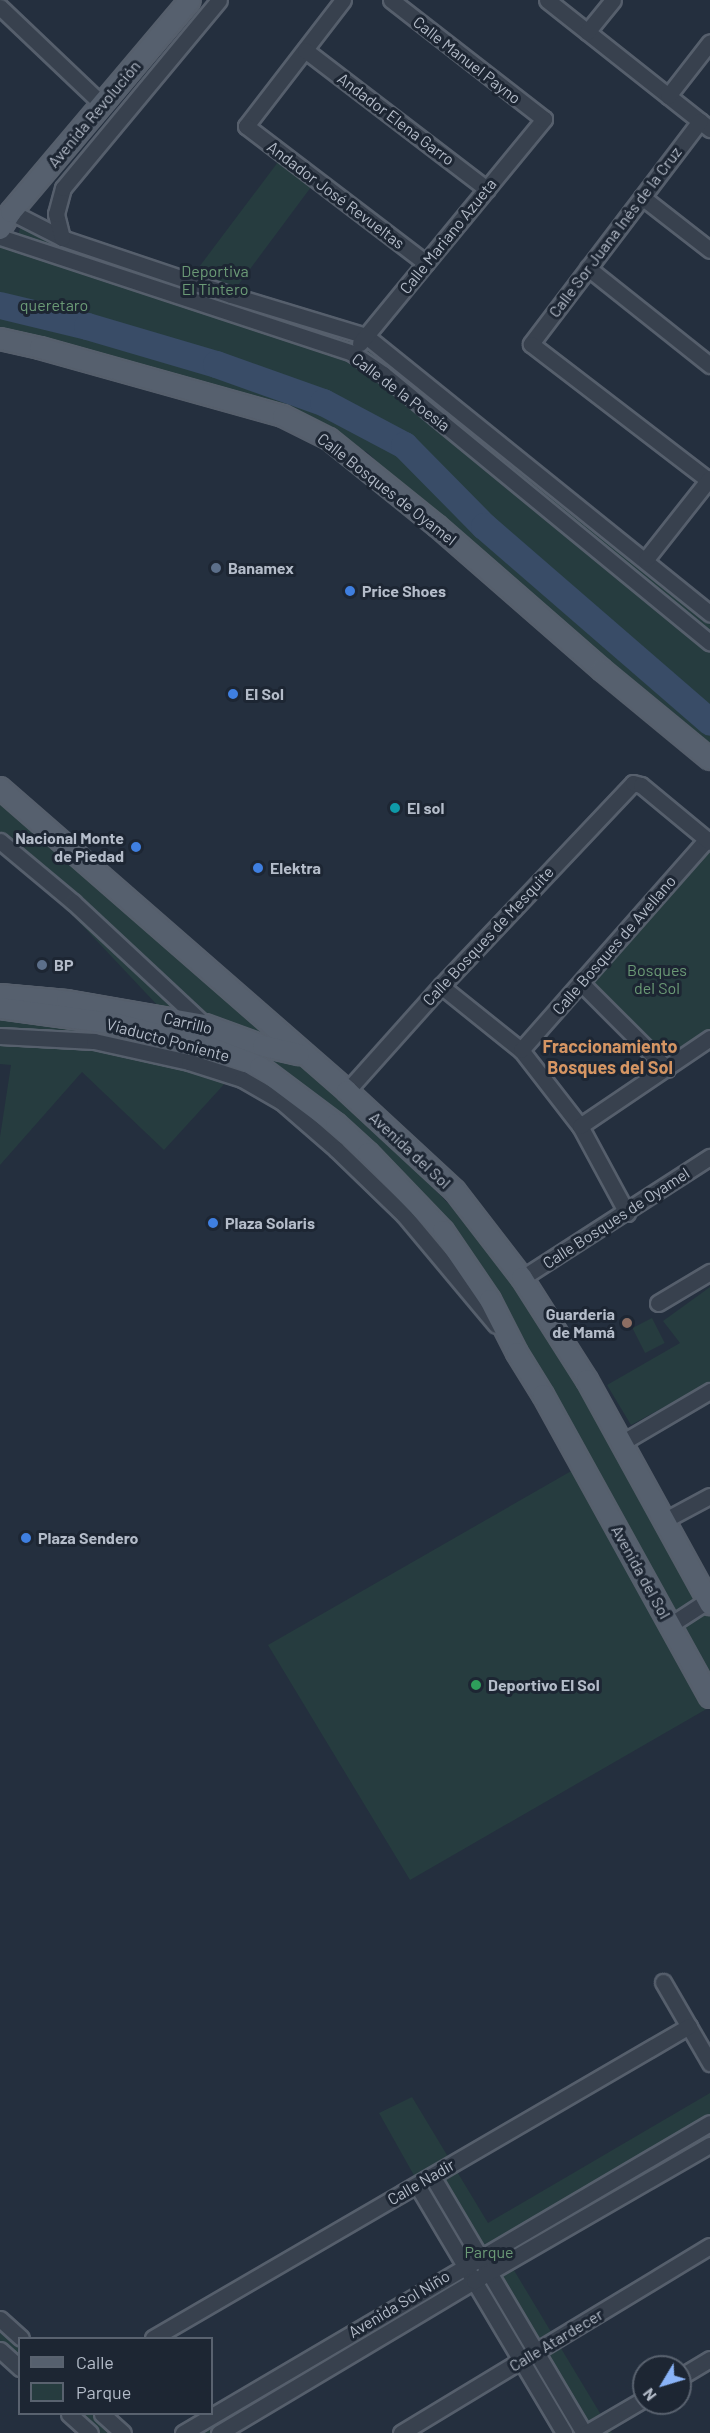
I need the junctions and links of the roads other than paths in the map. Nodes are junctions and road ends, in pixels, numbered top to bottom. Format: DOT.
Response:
graph roads {
  1 [pos="190,0"];
  2 [pos="219,0"];
  3 [pos="343,0"];
  4 [pos="391,0"];
  5 [pos="547,0"];
  6 [pos="613,0"];
  7 [pos="0,7"];
  8 [pos="587,32"];
  9 [pos="710,42"];
  10 [pos="305,50"];
  11 [pos="668,96"];
  12 [pos="102,104"];
  13 [pos="544,119"];
  14 [pos="705,125"];
  15 [pos="487,189"];
  16 [pos="642,197"];
  17 [pos="11,212"];
  18 [pos="0,229"];
  19 [pos="0,237"];
  20 [pos="62,238"];
  21 [pos="710,250"];
  22 [pos="426,263"];
  23 [pos="588,268"];
  24 [pos="366,336"];
  25 [pos="0,339"];
  26 [pos="352,353"];
  27 [pos="710,365"];
  28 [pos="709,479"];
  29 [pos="646,559"];
  30 [pos="710,614"];
  31 [pos="709,641"];
  32 [pos="710,759"];
  33 [pos="0,788"];
  34 [pos="708,840"];
  35 [pos="0,841"];
  36 [pos="582,984"];
  37 [pos="441,986"];
  38 [pos="0,995"];
  39 [pos="0,1008"];
  40 [pos="205,1025"];
  41 [pos="0,1036"];
  42 [pos="710,1038"];
  43 [pos="521,1050"];
  44 [pos="303,1055"];
  45 [pos="667,1069"];
  46 [pos="346,1091"];
  47 [pos="580,1126"];
  48 [pos="710,1157"];
  49 [pos="426,1210"];
  50 [pos="627,1213"];
  51 [pos="710,1272"];
  52 [pos="522,1278"];
  53 [pos="657,1304"];
  54 [pos="517,1353"];
  55 [pos="710,1391"];
  56 [pos="623,1442"];
  57 [pos="710,1496"];
  58 [pos="665,1520"];
  59 [pos="709,1601"];
  60 [pos="670,1625"];
  61 [pos="710,1697"];
  62 [pos="663,1982"];
  63 [pos="689,2026"];
  64 [pos="710,2063"];
  65 [pos="710,2123"];
  66 [pos="710,2145"];
  67 [pos="432,2176"];
  68 [pos="417,2185"];
  69 [pos="710,2246"];
  70 [pos="479,2257"];
  71 [pos="465,2265"];
  72 [pos="489,2273"];
  73 [pos="474,2281"];
  74 [pos="0,2319"];
  75 [pos="20,2337"];
  76 [pos="155,2337"];
  77 [pos="0,2350"];
  78 [pos="536,2353"];
  79 [pos="710,2359"];
  80 [pos="522,2362"];
  81 [pos="18,2366"];
  82 [pos="692,2370"];
  83 [pos="632,2406"];
  84 [pos="70,2415"];
  85 [pos="103,2415"];
  86 [pos="90,2433"];
  87 [pos="123,2433"];
  88 [pos="183,2433"];
  89 [pos="219,2433"];
  90 [pos="401,2433"];
  91 [pos="564,2433"];
  92 [pos="585,2433"];
  1 -- 12 [label="main road, Avenida Revolución"];
  2 -- 20 [label="street, Avenida Revolución"];
  3 -- 10 [label="street"];
  4 -- 13 [label="street, Calle Manuel Payno"];
  5 -- 8 [label="street"];
  6 -- 8 [label="street"];
  7 -- 12 [label="street"];
  8 -- 11 [label="street"];
  9 -- 11 [label="street"];
  10 -- 15 [label="street, Andador Elena Garro"];
  10 -- 22 [label="street, Andador José Revueltas"];
  11 -- 14 [label="street"];
  12 -- 17 [label="main road, Avenida Revolución"];
  13 -- 15 [label="street, Calle Mariano Azueta"];
  14 -- 16 [label="street, Calle Sor Juana Inés de la Cruz"];
  15 -- 22 [label="street, Calle Mariano Azueta"];
  16 -- 21 [label="street"];
  16 -- 23 [label="street, Calle Sor Juana Inés de la Cruz"];
  17 -- 18 [label="main road, Avenida Revolución"];
  17 -- 20 [label="street, Calle de la Poesía"];
  19 -- 26 [label="street, Calle de la Poesía"];
  20 -- 24 [label="street, Calle de la Poesía"];
  22 -- 24 [label="street, Calle Mariano Azueta"];
  23 -- 27 [label="street"];
  23 -- 28 [label="street, Calle Sor Juana Inés de la Cruz"];
  24 -- 26 [label="street, Calle Mariano Azueta"];
  24 -- 29 [label="street, Calle de la Poesía"];
  25 -- 32 [label="main road, Calle Bosques de Oyamel"];
  26 -- 31 [label="street, Calle de la Poesía"];
  28 -- 29 [label="street"];
  29 -- 30 [label="street, Calle de la Poesía"];
  33 -- 44 [label="main road, Avenida del Sol"];
  34 -- 36 [label="street, Calle Bosques de Avellano"];
  34 -- 37 [label="street, Calle Bosques de Mesquite"];
  35 -- 40 [label="street"];
  36 -- 43 [label="street, Calle Bosques de Avellano"];
  36 -- 45 [label="street"];
  37 -- 43 [label="street"];
  37 -- 46 [label="street, Calle Bosques de Mesquite"];
  38 -- 40 [label="main road, Carrillo"];
  39 -- 49 [label="main road, Viaducto Poniente"];
  40 -- 44 [label="main road, Carrillo"];
  41 -- 54 [label="street, Avenida del Sol"];
  42 -- 45 [label="street"];
  43 -- 47 [label="street"];
  44 -- 46 [label="main road, Avenida del Sol"];
  45 -- 47 [label="street"];
  46 -- 52 [label="main road, Avenida del Sol"];
  47 -- 50 [label="street"];
  48 -- 50 [label="street, Calle Bosques de Oyamel"];
  49 -- 54 [label="main road, Avenida del Sol"];
  50 -- 52 [label="street, Calle Bosques de Oyamel"];
  51 -- 53 [label="street"];
  52 -- 56 [label="main road, Avenida del Sol"];
  54 -- 60 [label="main road, Avenida del Sol"];
  55 -- 56 [label="street"];
  56 -- 58 [label="main road, Avenida del Sol"];
  57 -- 58 [label="street"];
  58 -- 59 [label="main road, Avenida del Sol"];
  59 -- 60 [label="street"];
  60 -- 61 [label="main road, Avenida del Sol"];
  62 -- 63 [label="street"];
  63 -- 64 [label="street"];
  63 -- 67 [label="street, Calle Nadir"];
  65 -- 70 [label="street, Avenida Sol Niño"];
  66 -- 72 [label="street, Avenida Sol Niño"];
  67 -- 68 [label="street, Calle Nadir"];
  67 -- 70 [label="street"];
  68 -- 71 [label="street"];
  68 -- 76 [label="street, Calle Nadir"];
  69 -- 78 [label="street, Calle Atardecer"];
  70 -- 71 [label="street, Avenida Sol Niño"];
  70 -- 72 [label="street"];
  71 -- 73 [label="street"];
  71 -- 88 [label="street, Avenida Sol Niño"];
  72 -- 73 [label="street, Avenida Sol Niño"];
  72 -- 78 [label="street"];
  73 -- 80 [label="street"];
  73 -- 89 [label="street, Avenida Sol Niño"];
  74 -- 75 [label="street"];
  77 -- 81 [label="street"];
  78 -- 80 [label="street, Calle Atardecer"];
  78 -- 92 [label="street"];
  79 -- 82 [label="street"];
  80 -- 90 [label="street, Calle Atardecer"];
  80 -- 91 [label="street"];
  83 -- 92 [label="street"];
  84 -- 86 [label="street"];
  85 -- 87 [label="street"];
}
